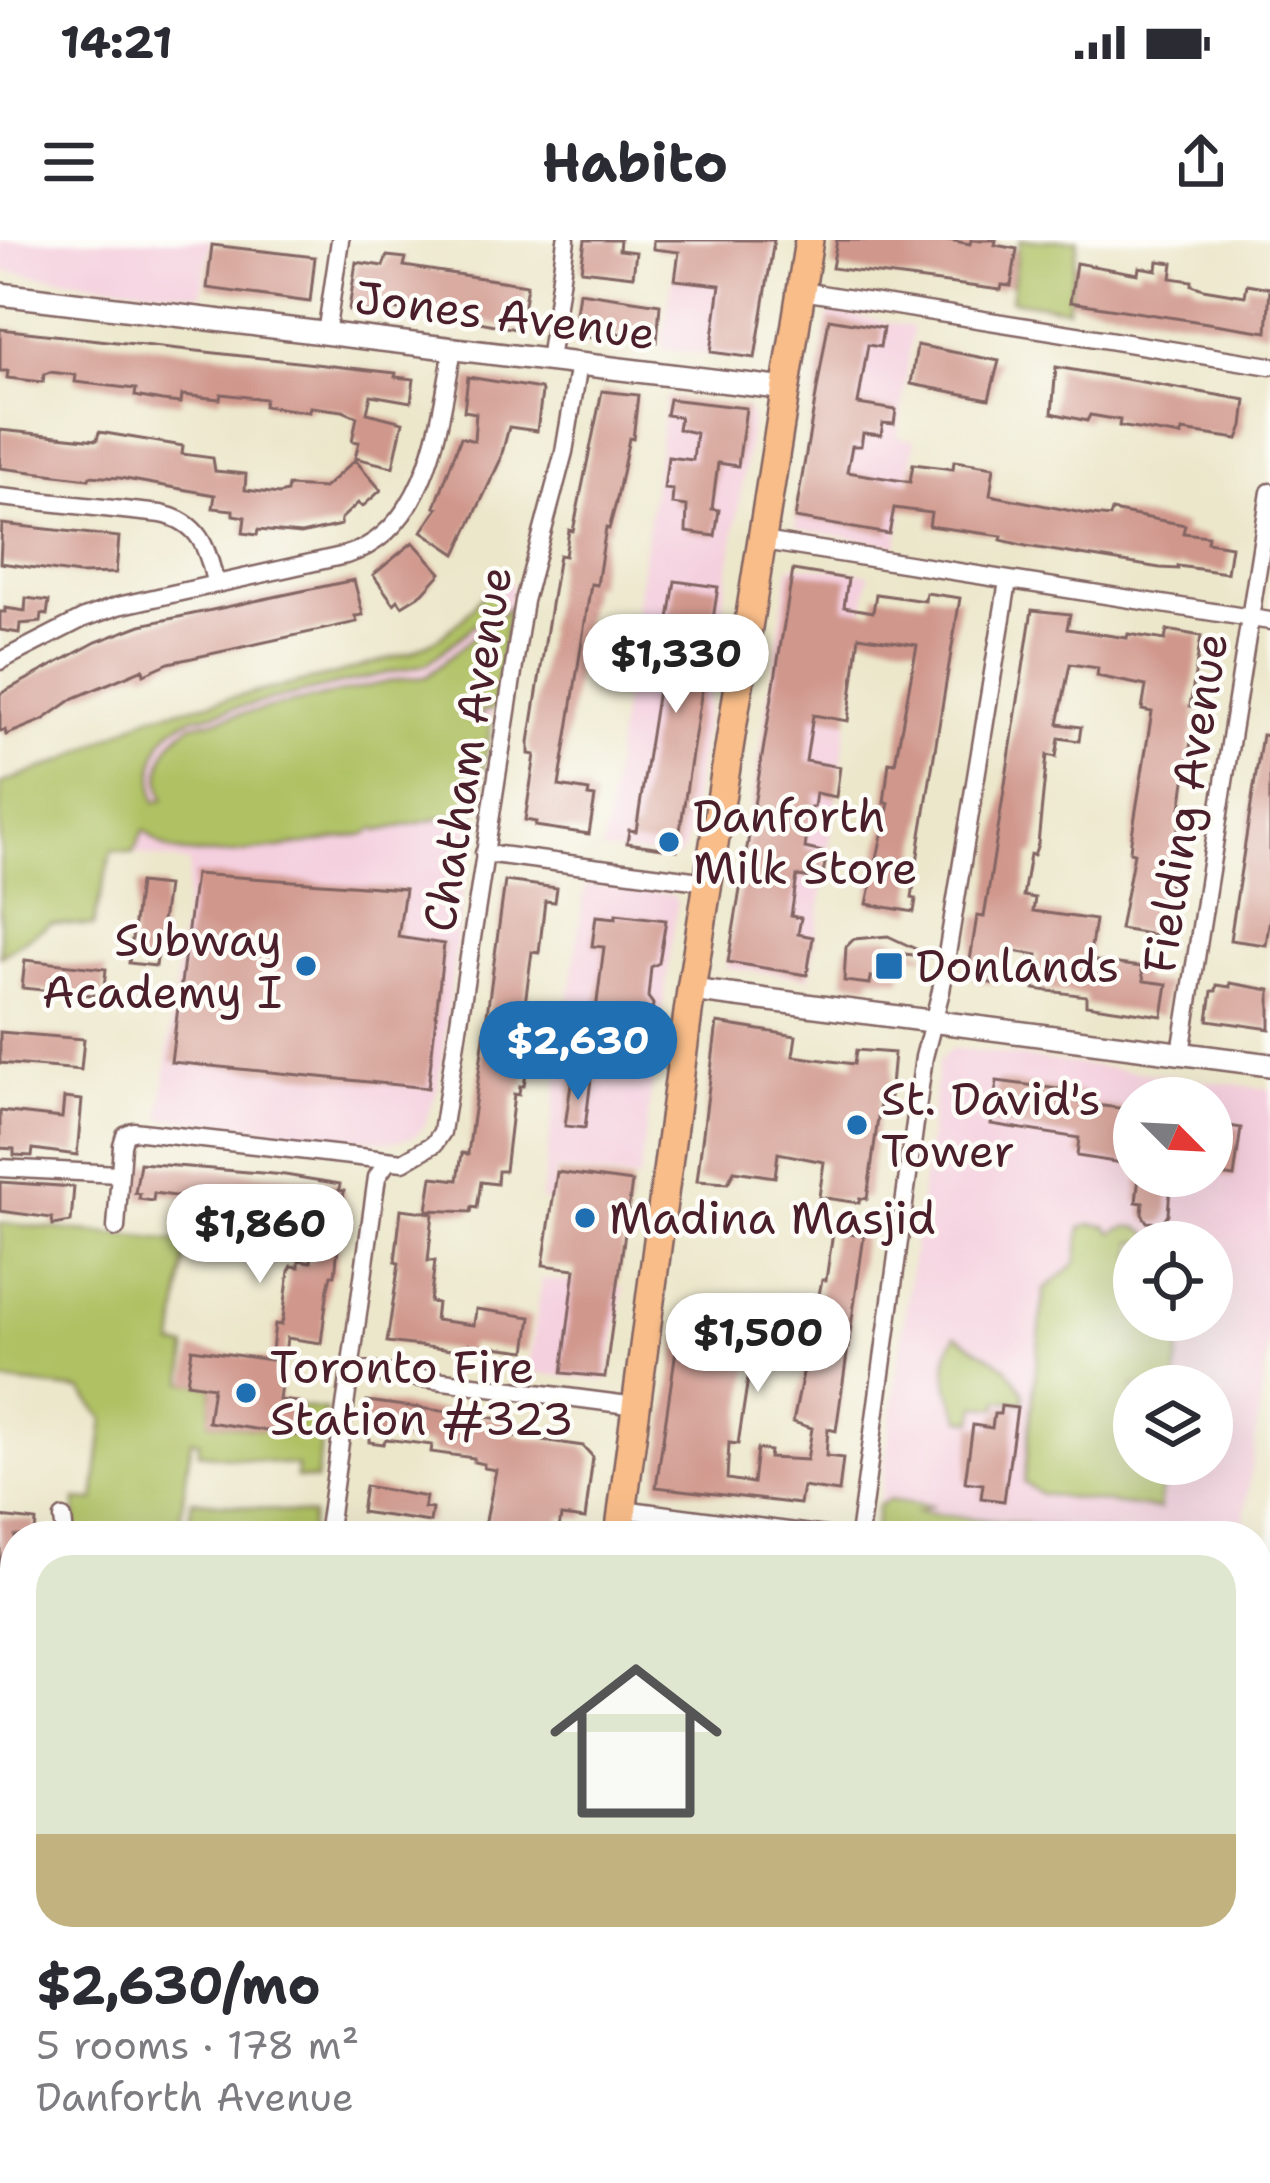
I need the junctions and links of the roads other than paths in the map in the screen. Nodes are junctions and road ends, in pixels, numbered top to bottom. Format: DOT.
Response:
graph roads {
  1 [pos="340,240"];
  2 [pos="566,240"];
  3 [pos="809,240"];
  4 [pos="802,291"];
  5 [pos="0,294"];
  6 [pos="326,334"];
  7 [pos="452,349"];
  8 [pos="549,361"];
  9 [pos="580,364"];
  10 [pos="1270,367"];
  11 [pos="786,389"];
  12 [pos="1270,492"];
  13 [pos="0,497"];
  14 [pos="763,541"];
  15 [pos="1008,581"];
  16 [pos="215,582"];
  17 [pos="1251,618"];
  18 [pos="1270,621"];
  19 [pos="0,661"];
  20 [pos="484,853"];
  21 [pos="708,882"];
  22 [pos="691,990"];
  23 [pos="934,1022"];
  24 [pos="1180,1053"];
  25 [pos="1270,1065"];
  26 [pos="388,1161"];
  27 [pos="0,1168"];
  28 [pos="118,1174"];
  29 [pos="116,1228"];
  30 [pos="351,1369"];
  31 [pos="636,1406"];
  32 [pos="329,1521"];
  33 [pos="621,1521"];
  34 [pos="861,1521"];
  1 -- 6 [label="street"];
  2 -- 8 [label="street"];
  3 -- 4 [label="main road"];
  4 -- 10 [label="street"];
  4 -- 11 [label="main road"];
  5 -- 6 [label="street, Jones Avenue"];
  6 -- 7 [label="street, Jones Avenue"];
  7 -- 8 [label="street, Jones Avenue"];
  7 -- 16 [label="street"];
  8 -- 9 [label="street, Jones Avenue"];
  9 -- 11 [label="street, Jones Avenue"];
  9 -- 20 [label="street, Chatham Avenue"];
  11 -- 14 [label="main road"];
  12 -- 17 [label="street, Fielding Avenue"];
  13 -- 16 [label="street"];
  14 -- 15 [label="street"];
  14 -- 21 [label="main road"];
  15 -- 17 [label="street"];
  15 -- 23 [label="street"];
  16 -- 19 [label="street"];
  17 -- 18 [label="street"];
  17 -- 24 [label="street, Fielding Avenue"];
  20 -- 21 [label="street"];
  20 -- 26 [label="street, Chatham Avenue"];
  21 -- 22 [label="main road"];
  22 -- 23 [label="street"];
  22 -- 31 [label="main road"];
  23 -- 24 [label="street"];
  23 -- 34 [label="street"];
  24 -- 25 [label="street"];
  26 -- 28 [label="street"];
  26 -- 30 [label="street"];
  27 -- 28 [label="street"];
  28 -- 29 [label="street"];
  30 -- 31 [label="street"];
  30 -- 32 [label="street"];
  31 -- 33 [label="main road"];
}
